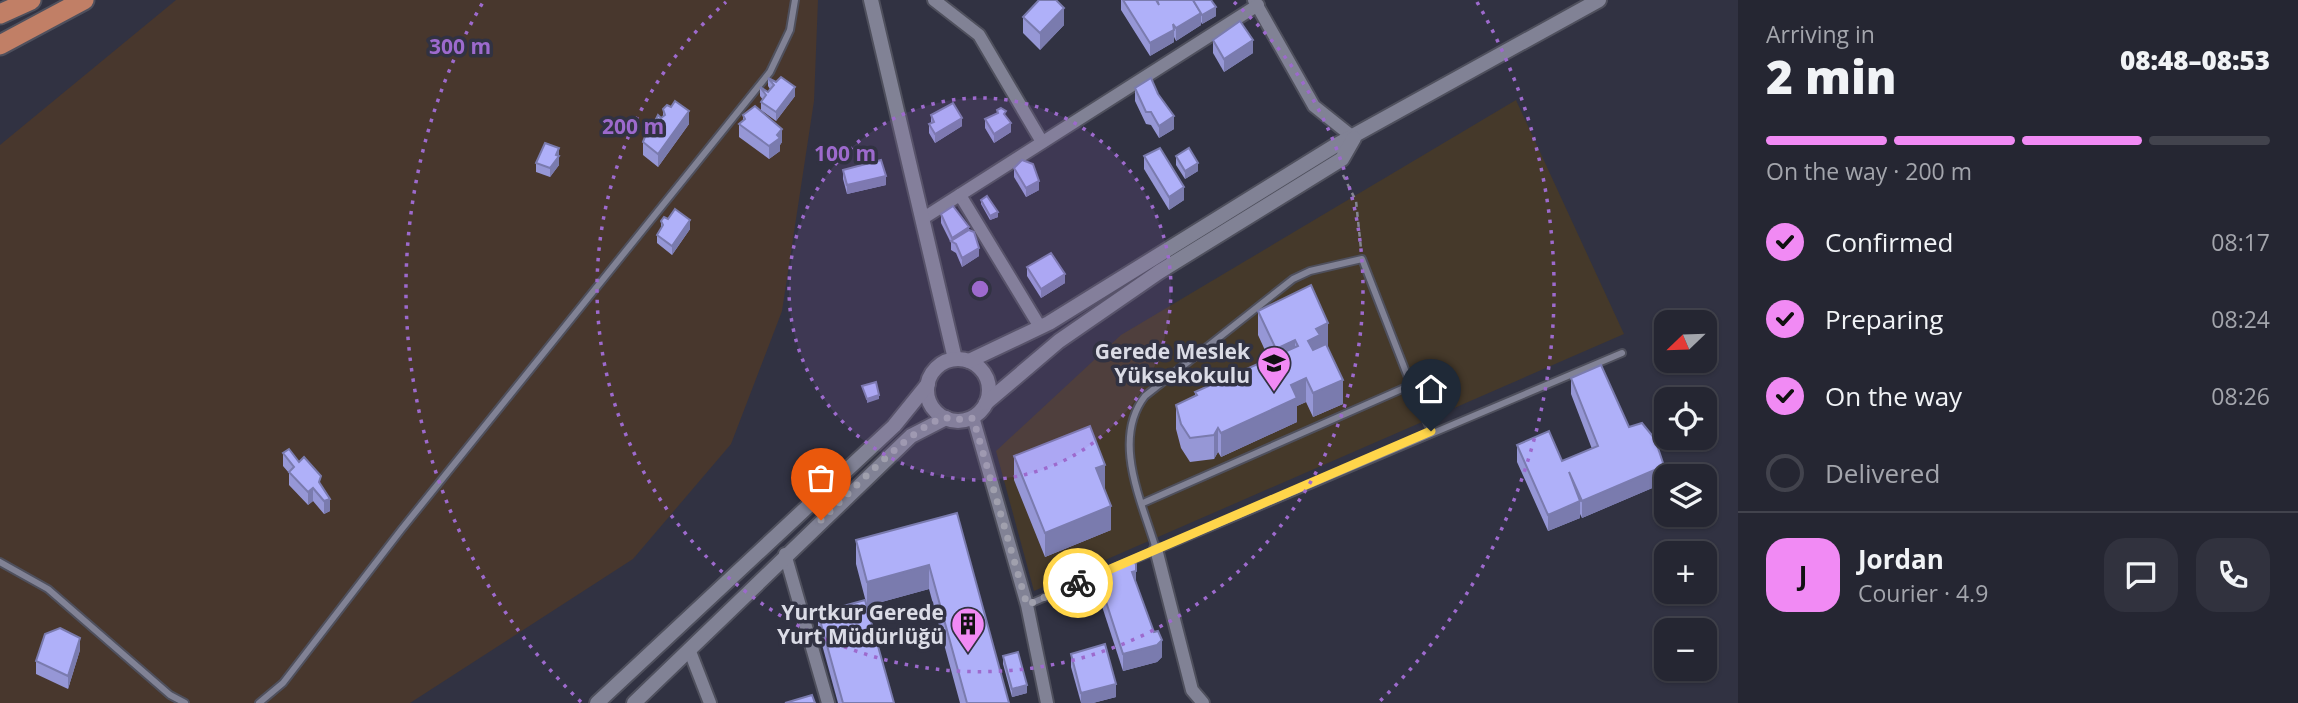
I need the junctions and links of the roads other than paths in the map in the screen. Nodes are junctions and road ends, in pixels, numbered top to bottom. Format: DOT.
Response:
graph roads {
  1 [pos="31,0"];
  2 [pos="84,0"];
  3 [pos="795,0"];
  4 [pos="871,0"];
  5 [pos="934,0"];
  6 [pos="1599,0"];
  7 [pos="1256,3"];
  8 [pos="0,14"];
  9 [pos="0,45"];
  10 [pos="1354,138"];
  11 [pos="1042,142"];
  12 [pos="960,195"];
  13 [pos="922,219"];
  14 [pos="1040,327"];
  15 [pos="1622,353"];
  16 [pos="962,360"];
  17 [pos="928,384"];
  18 [pos="1411,385"];
  19 [pos="986,403"];
  20 [pos="946,418"];
  21 [pos="973,418"];
  22 [pos="1431,431"];
  23 [pos="1143,503"];
  24 [pos="1156,550"];
  25 [pos="785,554"];
  26 [pos="0,562"];
  27 [pos="1027,605"];
  28 [pos="689,649"];
  29 [pos="185,703"];
  30 [pos="259,703"];
  31 [pos="597,703"];
  32 [pos="634,703"];
  33 [pos="709,703"];
  34 [pos="828,703"];
  35 [pos="1047,703"];
  36 [pos="1203,703"];
  1 -- 8 [label="highway"];
  2 -- 9 [label="highway"];
  3 -- 30 [label="lane"];
  4 -- 13 [label="street"];
  5 -- 11 [label="street"];
  6 -- 10 [label="street"];
  7 -- 10 [label="street"];
  7 -- 11 [label="street"];
  10 -- 14 [label="street"];
  10 -- 19 [label="street"];
  11 -- 12 [label="street"];
  12 -- 13 [label="street"];
  12 -- 14 [label="street"];
  13 -- 16 [label="street"];
  14 -- 16 [label="street"];
  15 -- 22 [label="lane"];
  16 -- 17 [label="street"];
  16 -- 19 [label="street"];
  17 -- 20 [label="street"];
  17 -- 31 [label="street"];
  18 -- 22 [label="lane"];
  18 -- 23 [label="lane"];
  18 -- 23 [label="lane"];
  19 -- 21 [label="street"];
  20 -- 21 [label="street"];
  20 -- 25 [label="street"];
  21 -- 27 [label="street"];
  22 -- 24 [label="lane"];
  23 -- 24 [label="lane"];
  24 -- 27 [label="lane"];
  24 -- 36 [label="street"];
  25 -- 28 [label="street"];
  25 -- 34 [label="street"];
  26 -- 29 [label="lane"];
  27 -- 35 [label="street"];
  28 -- 32 [label="street"];
  28 -- 33 [label="street"];
}
